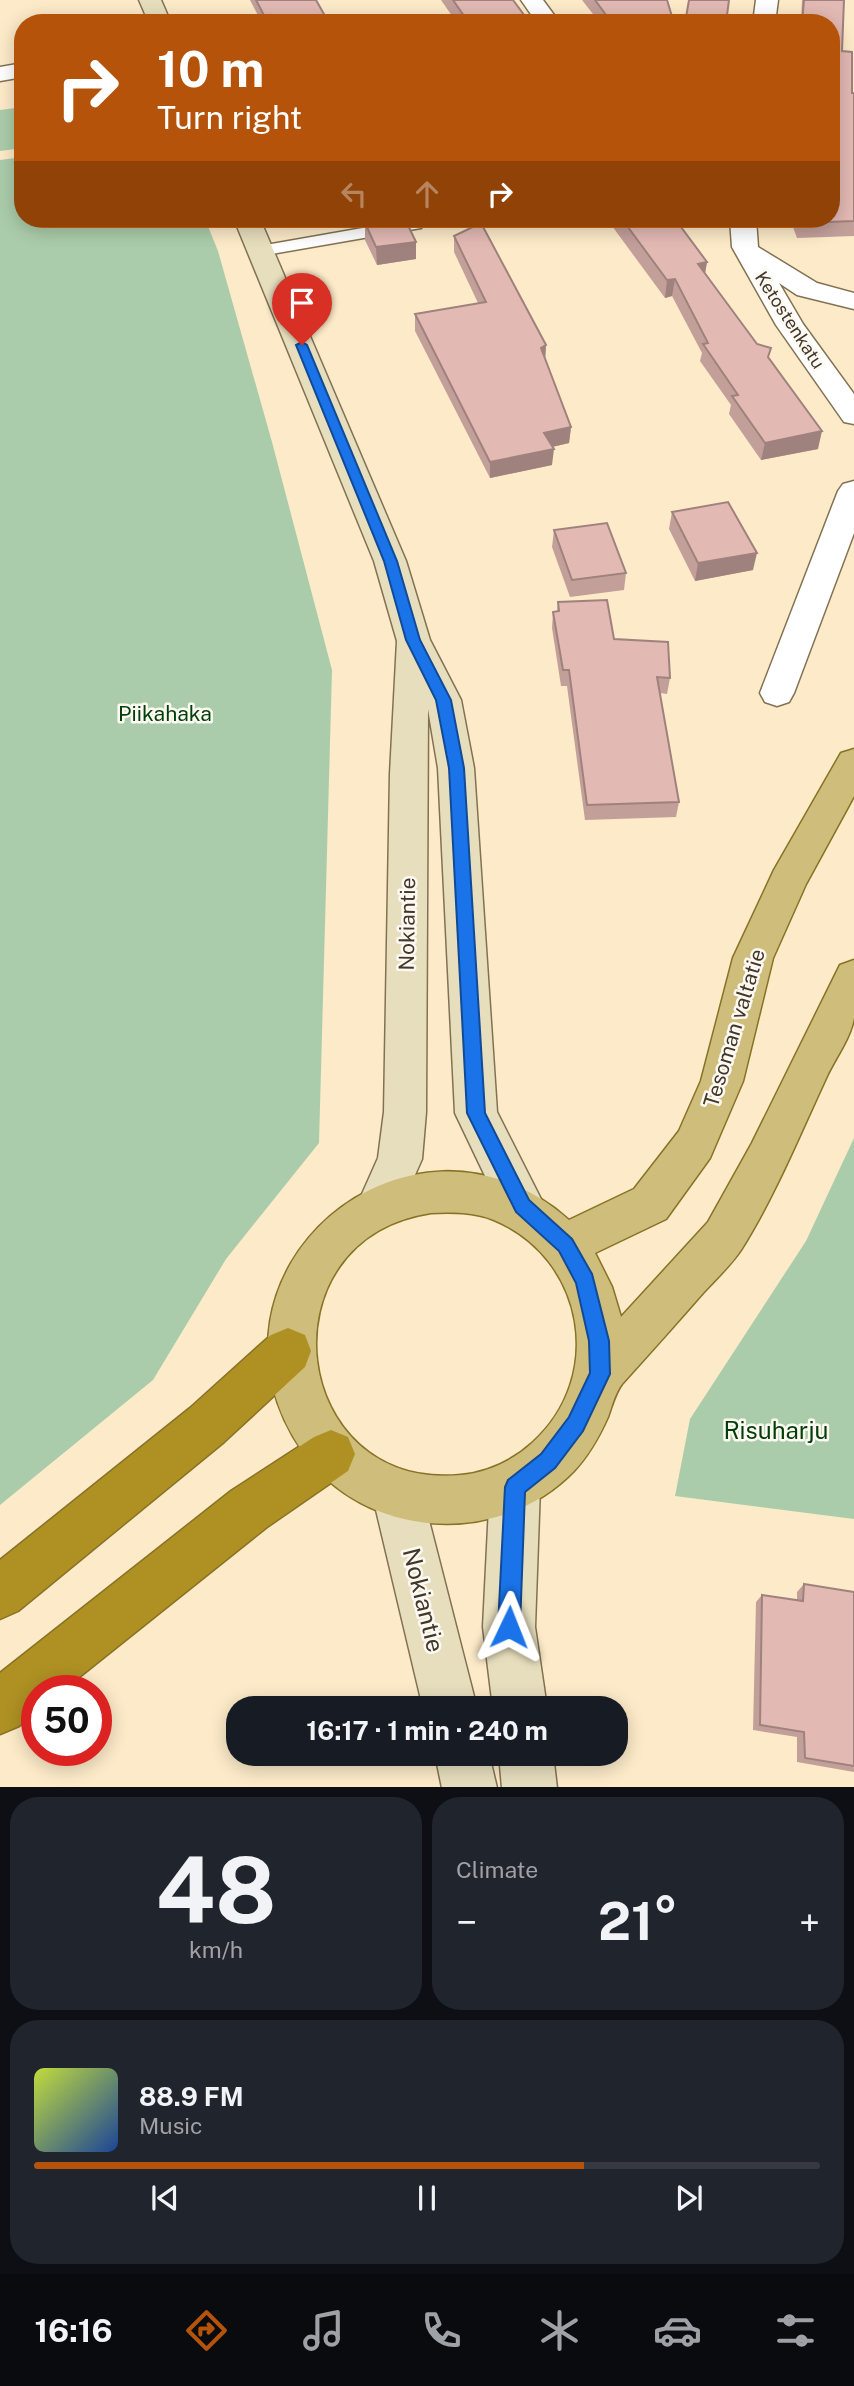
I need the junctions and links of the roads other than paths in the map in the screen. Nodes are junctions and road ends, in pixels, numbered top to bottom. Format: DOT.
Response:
graph roads {
  1 [pos="251,228"];
  2 [pos="392,228"];
  3 [pos="725,228"];
  4 [pos="743,228"];
  5 [pos="744,247"];
  6 [pos="260,251"];
  7 [pos="854,301"];
  8 [pos="854,415"];
  9 [pos="854,491"];
  10 [pos="413,640"];
  11 [pos="777,693"];
  12 [pos="854,763"];
  13 [pos="854,976"];
  14 [pos="380,1203"];
  15 [pos="523,1206"];
  16 [pos="565,1245"];
  17 [pos="288,1351"];
  18 [pos="600,1374"];
  19 [pos="331,1454"];
  20 [pos="515,1487"];
  21 [pos="397,1493"];
  22 [pos="0,1593"];
  23 [pos="447,1696"];
  24 [pos="518,1696"];
  25 [pos="0,1707"];
  26 [pos="465,1766"];
  27 [pos="527,1766"];
  28 [pos="470,1787"];
  29 [pos="530,1787"];
  1 -- 6 [label="main road, Nokiantie"];
  2 -- 6 [label="lane"];
  3 -- 5 [label="street"];
  4 -- 5 [label="street, Ketostenkatu"];
  5 -- 7 [label="street"];
  5 -- 8 [label="street, Ketostenkatu"];
  6 -- 10 [label="main road, Nokiantie"];
  9 -- 11 [label="street"];
  10 -- 14 [label="main road, Nokiantie"];
  10 -- 15 [label="main road, Nokiantie"];
  12 -- 16 [label="main road, Tesoman valtatie"];
  13 -- 18 [label="main road"];
  14 -- 15 [label="main road"];
  14 -- 17 [label="main road"];
  15 -- 16 [label="main road"];
  16 -- 18 [label="main road"];
  17 -- 19 [label="main road"];
  17 -- 22 [label="highway"];
  18 -- 20 [label="main road"];
  19 -- 21 [label="main road"];
  19 -- 25 [label="highway"];
  20 -- 21 [label="main road"];
  20 -- 24 [label="main road"];
  21 -- 23 [label="main road, Nokiantie"];
  26 -- 28 [label="main road"];
  27 -- 29 [label="main road"];
}
